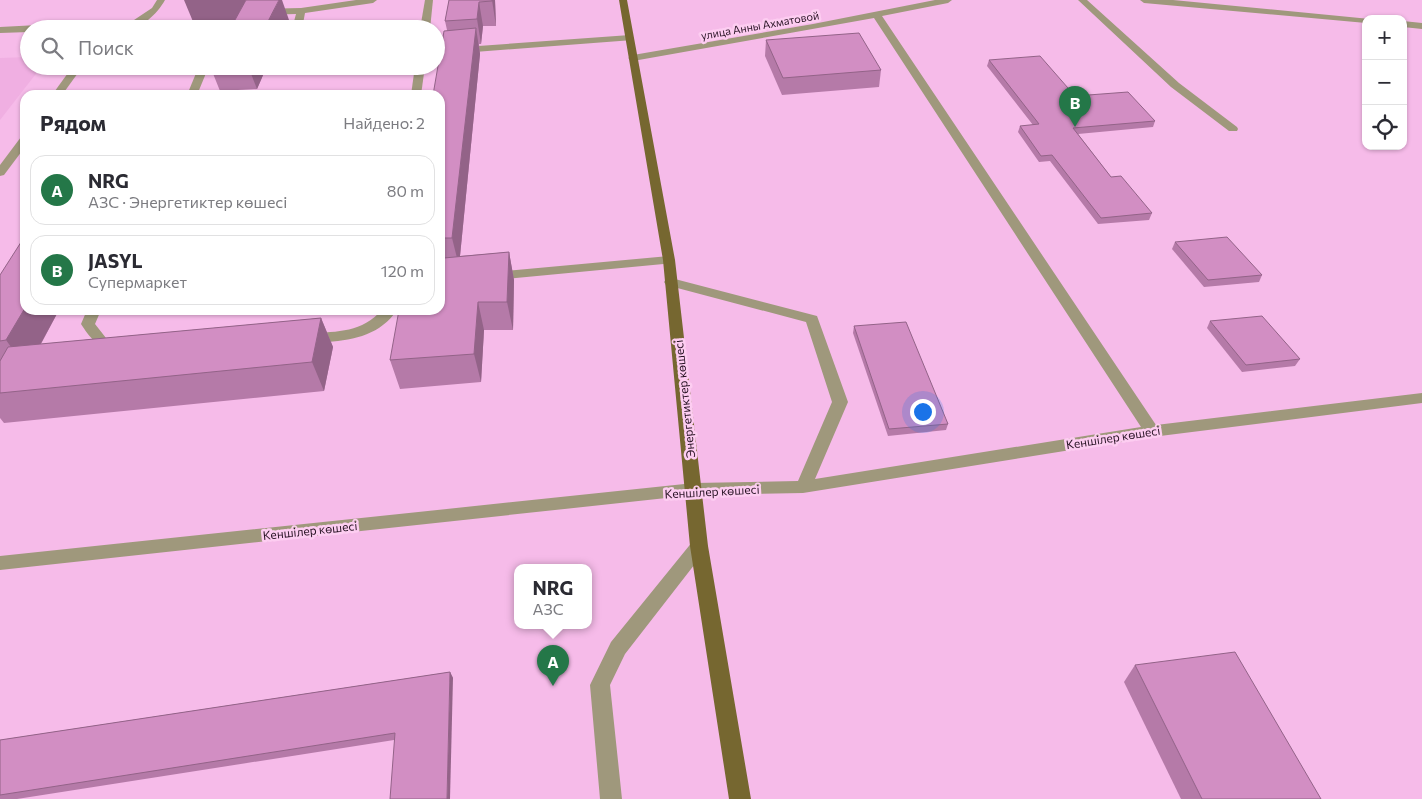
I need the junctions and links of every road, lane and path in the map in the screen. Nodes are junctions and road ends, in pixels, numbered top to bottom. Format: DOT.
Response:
graph roads {
  1 [pos="161,0"];
  2 [pos="263,0"];
  3 [pos="372,0"];
  4 [pos="429,0"];
  5 [pos="623,0"];
  6 [pos="948,0"];
  7 [pos="1082,0"];
  8 [pos="1144,0"];
  9 [pos="301,11"];
  10 [pos="258,12"];
  11 [pos="876,14"];
  12 [pos="141,20"];
  13 [pos="245,20"];
  14 [pos="299,20"];
  15 [pos="426,20"];
  16 [pos="1362,20"];
  17 [pos="1407,24"];
  18 [pos="1422,26"];
  19 [pos="20,29"];
  20 [pos="0,30"];
  21 [pos="630,38"];
  22 [pos="445,51"];
  23 [pos="633,58"];
  24 [pos="71,75"];
  25 [pos="200,75"];
  26 [pos="419,75"];
  27 [pos="61,90"];
  28 [pos="194,90"];
  29 [pos="417,90"];
  30 [pos="1234,129"];
  31 [pos="20,146"];
  32 [pos="0,173"];
  33 [pos="668,260"];
  34 [pos="480,277"];
  35 [pos="671,282"];
  36 [pos="92,315"];
  37 [pos="386,315"];
  38 [pos="294,339"];
  39 [pos="135,348"];
  40 [pos="1422,398"];
  41 [pos="1152,431"];
  42 [pos="804,487"];
  43 [pos="694,489"];
  44 [pos="700,546"];
  45 [pos="0,563"];
  46 [pos="611,799"];
  47 [pos="740,799"];
  1 -- 12 [label="street"];
  2 -- 10 [label="street"];
  3 -- 9 [label="street"];
  4 -- 15 [label="street"];
  5 -- 21 [label="main road, Энергетиктер көшесі"];
  6 -- 11 [label="street, улица Анны Ахматовой"];
  7 -- 30 [label="street"];
  8 -- 16 [label="street"];
  9 -- 10 [label="street"];
  9 -- 14 [label="street"];
  10 -- 13 [label="street"];
  11 -- 23 [label="street, улица Анны Ахматовой"];
  11 -- 41 [label="street"];
  17 -- 18 [label="street"];
  19 -- 20 [label="street"];
  21 -- 22 [label="street"];
  21 -- 23 [label="main road, Энергетиктер көшесі"];
  23 -- 33 [label="main road, Энергетиктер көшесі"];
  24 -- 27 [label="street"];
  25 -- 28 [label="street"];
  26 -- 29 [label="street"];
  31 -- 32 [label="street"];
  33 -- 34 [label="street"];
  33 -- 35 [label="main road, Энергетиктер көшесі"];
  35 -- 42 [label="street"];
  35 -- 43 [label="main road, Энергетиктер көшесі"];
  36 -- 39 [label="street"];
  37 -- 38 [label="street"];
  40 -- 41 [label="street, Кеншілер көшесі"];
  41 -- 42 [label="street, Кеншілер көшесі"];
  42 -- 43 [label="street, Кеншілер көшесі"];
  43 -- 44 [label="main road, Энергетиктер көшесі"];
  43 -- 45 [label="street, Кеншілер көшесі"];
  44 -- 46 [label="street"];
  44 -- 47 [label="main road, Энергетиктер көшесі"];
}
